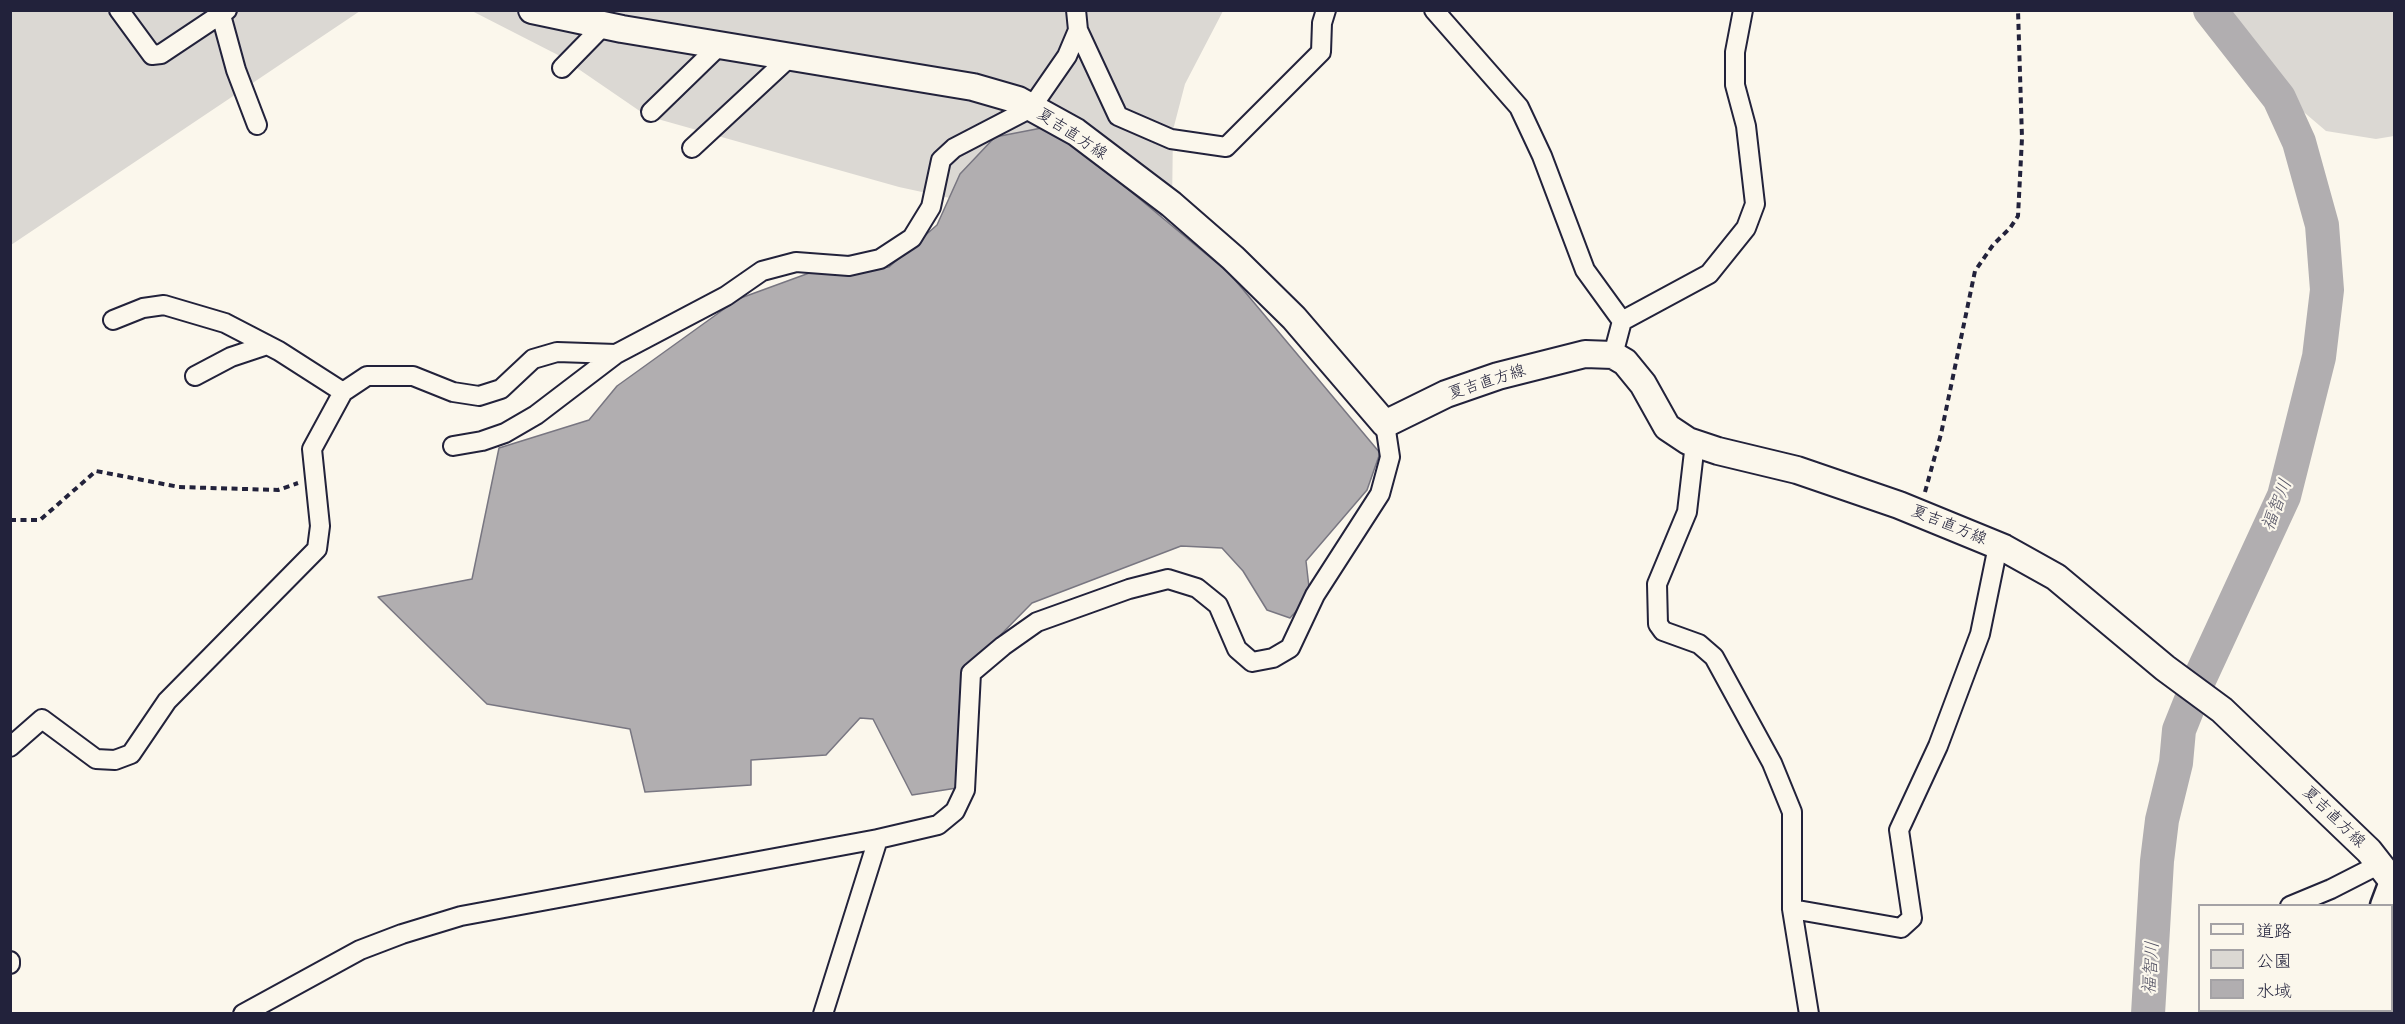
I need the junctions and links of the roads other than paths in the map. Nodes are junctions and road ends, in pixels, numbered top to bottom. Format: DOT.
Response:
graph roads {
  1 [pos="119,10"];
  2 [pos="1076,10"];
  3 [pos="1326,10"];
  4 [pos="1434,10"];
  5 [pos="1743,10"];
  6 [pos="540,11"];
  7 [pos="224,13"];
  8 [pos="604,26"];
  9 [pos="1078,30"];
  10 [pos="720,45"];
  11 [pos="790,57"];
  12 [pos="562,68"];
  13 [pos="1031,108"];
  14 [pos="651,111"];
  15 [pos="257,125"];
  16 [pos="692,148"];
  17 [pos="113,321"];
  18 [pos="1622,321"];
  19 [pos="267,345"];
  20 [pos="616,354"];
  21 [pos="1613,355"];
  22 [pos="195,376"];
  23 [pos="342,392"];
  24 [pos="1384,424"];
  25 [pos="1695,443"];
  26 [pos="453,446"];
  27 [pos="1998,546"];
  28 [pos="10,747"];
  29 [pos="878,838"];
  30 [pos="2391,878"];
  31 [pos="2295,904"];
  32 [pos="2385,904"];
  33 [pos="1792,909"];
  34 [pos="243,1014"];
  35 [pos="823,1014"];
  36 [pos="1809,1014"];
  1 -- 7 [label="street"];
  2 -- 9 [label="street"];
  3 -- 9 [label="street"];
  4 -- 18 [label="street"];
  5 -- 18 [label="street"];
  6 -- 8 [label="main road, 夏吉直方線"];
  7 -- 15 [label="street"];
  8 -- 10 [label="main road, 夏吉直方線"];
  8 -- 12 [label="street"];
  9 -- 13 [label="street"];
  10 -- 11 [label="main road, 夏吉直方線"];
  10 -- 14 [label="street"];
  11 -- 13 [label="main road, 夏吉直方線"];
  11 -- 16 [label="street"];
  13 -- 20 [label="street"];
  13 -- 24 [label="main road, 夏吉直方線"];
  17 -- 19 [label="street"];
  18 -- 21 [label="street"];
  19 -- 22 [label="street"];
  19 -- 23 [label="street"];
  20 -- 23 [label="street"];
  20 -- 26 [label="street"];
  21 -- 24 [label="main road, 夏吉直方線"];
  21 -- 25 [label="main road, 夏吉直方線"];
  23 -- 28 [label="street"];
  24 -- 29 [label="street"];
  25 -- 27 [label="main road, 夏吉直方線"];
  25 -- 33 [label="street"];
  27 -- 30 [label="main road, 夏吉直方線"];
  27 -- 33 [label="street"];
  29 -- 34 [label="street"];
  29 -- 35 [label="street"];
  30 -- 31 [label="street"];
  30 -- 32 [label="main road"];
  33 -- 36 [label="street"];
}
